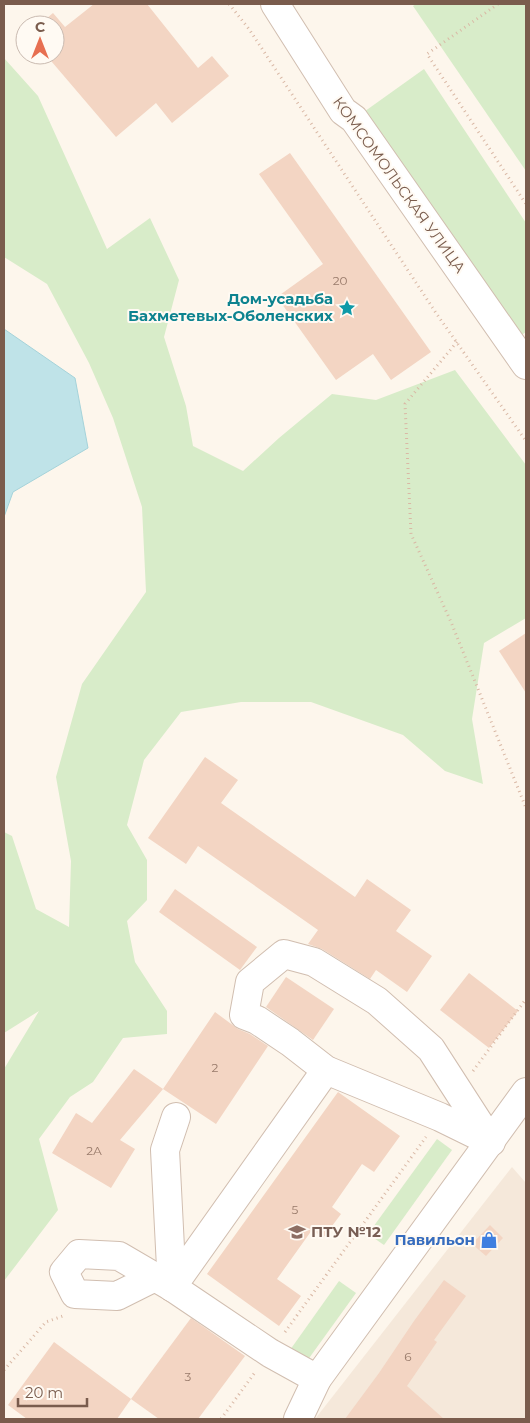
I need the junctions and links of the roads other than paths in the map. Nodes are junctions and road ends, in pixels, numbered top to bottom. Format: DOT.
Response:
graph roads {
  1 [pos="274,4"];
  2 [pos="524,356"];
  3 [pos="326,1070"];
  4 [pos="526,1092"];
  5 [pos="176,1117"];
  6 [pos="517,1123"];
  7 [pos="491,1142"];
  8 [pos="164,1282"];
  9 [pos="317,1379"];
  10 [pos="298,1419"];
  1 -- 2 [label="street, КОМСОМОЛЬСКАЯ УЛИЦА"];
  3 -- 7 [label="street"];
  3 -- 7 [label="street"];
  3 -- 8 [label="street"];
  4 -- 6 [label="street"];
  5 -- 8 [label="street"];
  6 -- 7 [label="street"];
  7 -- 9 [label="street"];
  8 -- 9 [label="street"];
  9 -- 10 [label="street"];
}
